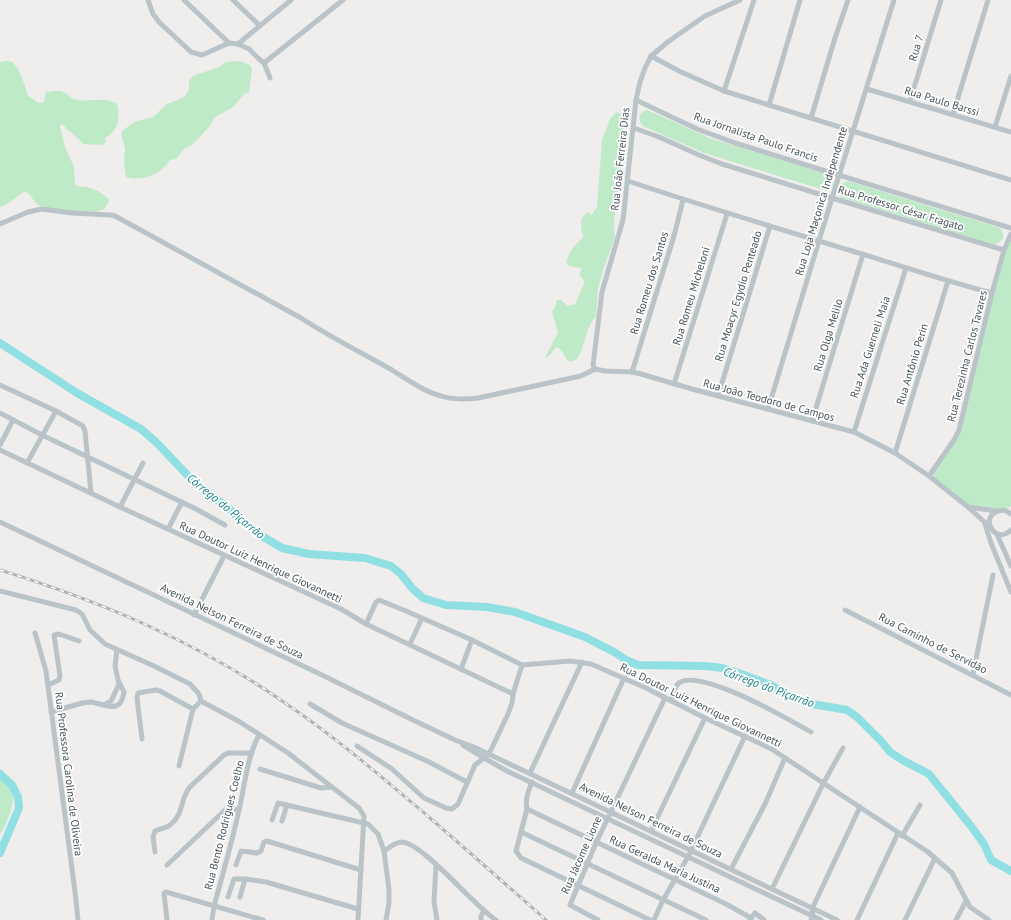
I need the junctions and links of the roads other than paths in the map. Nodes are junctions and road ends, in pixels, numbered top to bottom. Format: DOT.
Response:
graph roads {
  1 [pos="148,0"];
  2 [pos="184,0"];
  3 [pos="233,0"];
  4 [pos="343,0"];
  5 [pos="740,0"];
  6 [pos="754,0"];
  7 [pos="800,0"];
  8 [pos="848,0"];
  9 [pos="894,0"];
  10 [pos="941,0"];
  11 [pos="988,0"];
  12 [pos="287,1"];
  13 [pos="259,25"];
  14 [pos="229,43"];
  15 [pos="238,44"];
  16 [pos="651,56"];
  17 [pos="264,63"];
  18 [pos="1011,76"];
  19 [pos="270,78"];
  20 [pos="867,89"];
  21 [pos="724,91"];
  22 [pos="636,100"];
  23 [pos="910,101"];
  24 [pos="769,105"];
  25 [pos="953,114"];
  26 [pos="811,118"];
  27 [pos="995,127"];
  28 [pos="634,128"];
  29 [pos="853,131"];
  30 [pos="1011,132"];
  31 [pos="839,175"];
  32 [pos="1011,180"];
  33 [pos="628,181"];
  34 [pos="832,198"];
  35 [pos="684,200"];
  36 [pos="727,214"];
  37 [pos="0,224"];
  38 [pos="770,226"];
  39 [pos="1011,228"];
  40 [pos="1011,234"];
  41 [pos="819,241"];
  42 [pos="1004,250"];
  43 [pos="863,254"];
  44 [pos="906,268"];
  45 [pos="948,281"];
  46 [pos="992,293"];
  47 [pos="595,369"];
  48 [pos="632,372"];
  49 [pos="674,384"];
  50 [pos="0,385"];
  51 [pos="718,396"];
  52 [pos="768,409"];
  53 [pos="56,411"];
  54 [pos="0,413"];
  55 [pos="13,420"];
  56 [pos="812,421"];
  57 [pos="854,432"];
  58 [pos="42,435"];
  59 [pos="0,445"];
  60 [pos="0,450"];
  61 [pos="895,453"];
  62 [pos="88,457"];
  63 [pos="27,463"];
  64 [pos="143,463"];
  65 [pos="929,476"];
  66 [pos="134,479"];
  67 [pos="91,493"];
  68 [pos="182,502"];
  69 [pos="1011,506"];
  70 [pos="120,507"];
  71 [pos="968,507"];
  72 [pos="1004,510"];
  73 [pos="996,511"];
  74 [pos="1011,514"];
  75 [pos="0,522"];
  76 [pos="985,523"];
  77 [pos="226,525"];
  78 [pos="168,529"];
  79 [pos="992,529"];
  80 [pos="1011,530"];
  81 [pos="997,534"];
  82 [pos="1000,539"];
  83 [pos="991,543"];
  84 [pos="224,556"];
  85 [pos="1011,566"];
  86 [pos="993,575"];
  87 [pos="0,591"];
  88 [pos="1011,592"];
  89 [pos="845,610"];
  90 [pos="194,615"];
  91 [pos="422,618"];
  92 [pos="366,624"];
  93 [pos="35,633"];
  94 [pos="472,640"];
  95 [pos="79,641"];
  96 [pos="410,644"];
  97 [pos="116,650"];
  98 [pos="582,662"];
  99 [pos="522,665"];
  100 [pos="461,669"];
  101 [pos="973,674"];
  102 [pos="624,678"];
  103 [pos="119,681"];
  104 [pos="48,685"];
  105 [pos="513,694"];
  106 [pos="1011,695"];
  107 [pos="665,698"];
  108 [pos="201,701"];
  109 [pos="672,701"];
  110 [pos="310,704"];
  111 [pos="104,705"];
  112 [pos="192,709"];
  113 [pos="51,712"];
  114 [pos="705,718"];
  115 [pos="811,732"];
  116 [pos="259,735"];
  117 [pos="745,736"];
  118 [pos="142,739"];
  119 [pos="455,740"];
  120 [pos="357,746"];
  121 [pos="843,748"];
  122 [pos="252,753"];
  123 [pos="489,754"];
  124 [pos="484,758"];
  125 [pos="785,758"];
  126 [pos="179,766"];
  127 [pos="260,769"];
  128 [pos="530,773"];
  129 [pos="467,782"];
  130 [pos="532,782"];
  131 [pos="823,784"];
  132 [pos="332,787"];
  133 [pos="572,793"];
  134 [pos="920,805"];
  135 [pos="288,806"];
  136 [pos="860,807"];
  137 [pos="527,809"];
  138 [pos="240,810"];
  139 [pos="611,812"];
  140 [pos="608,818"];
  141 [pos="272,820"];
  142 [pos="282,821"];
  143 [pos="364,823"];
  144 [pos="651,831"];
  145 [pos="521,832"];
  146 [pos="900,835"];
  147 [pos="596,843"];
  148 [pos="691,850"];
  149 [pos="384,851"];
  150 [pos="155,852"];
  151 [pos="688,857"];
  152 [pos="935,858"];
  153 [pos="586,864"];
  154 [pos="167,865"];
  155 [pos="236,865"];
  156 [pos="436,865"];
  157 [pos="731,869"];
  158 [pos="361,870"];
  159 [pos="245,879"];
  160 [pos="675,880"];
  161 [pos="577,886"];
  162 [pos="772,889"];
  163 [pos="228,897"];
  164 [pos="240,897"];
  165 [pos="663,900"];
  166 [pos="966,901"];
  167 [pos="214,906"];
  168 [pos="358,909"];
  169 [pos="812,909"];
  170 [pos="484,911"];
  171 [pos="252,918"];
  172 [pos="812,918"];
  173 [pos="751,919"];
  174 [pos="78,920"];
  175 [pos="167,920"];
  176 [pos="212,920"];
  177 [pos="263,920"];
  178 [pos="358,920"];
  179 [pos="386,920"];
  180 [pos="437,920"];
  181 [pos="481,920"];
  182 [pos="496,920"];
  183 [pos="598,920"];
  184 [pos="650,920"];
  185 [pos="654,920"];
  186 [pos="706,920"];
  187 [pos="764,920"];
  188 [pos="821,920"];
  189 [pos="837,920"];
  190 [pos="857,920"];
  191 [pos="905,920"];
  192 [pos="956,920"];
  193 [pos="989,920"];
  1 -- 14 [label="street"];
  2 -- 14 [label="street"];
  3 -- 13 [label="street"];
  4 -- 17 [label="street"];
  5 -- 16 [label="street, Rua João Ferreira Dias"];
  6 -- 21 [label="street"];
  7 -- 24 [label="street"];
  8 -- 26 [label="street"];
  9 -- 20 [label="street, Rua Loja Maçonica Independente"];
  10 -- 23 [label="street, Rua 7"];
  11 -- 25 [label="street"];
  12 -- 13 [label="street"];
  13 -- 15 [label="street"];
  14 -- 15 [label="street"];
  15 -- 17 [label="street"];
  16 -- 21 [label="street"];
  16 -- 22 [label="street, Rua João Ferreira Dias"];
  17 -- 19 [label="street"];
  18 -- 27 [label="street"];
  20 -- 23 [label="street, Rua Paulo Barssi"];
  20 -- 29 [label="street, Rua Loja Maçonica Independente"];
  21 -- 24 [label="street"];
  22 -- 28 [label="street, Rua João Ferreira Dias"];
  22 -- 31 [label="street, Rua Jornalista Paulo Francis"];
  23 -- 25 [label="street, Rua Paulo Barssi"];
  24 -- 26 [label="street"];
  25 -- 27 [label="street, Rua Paulo Barssi"];
  26 -- 29 [label="street"];
  27 -- 30 [label="street, Rua Paulo Barssi"];
  28 -- 33 [label="street, Rua João Ferreira Dias"];
  28 -- 34 [label="street, Rua Professor César Fragato"];
  29 -- 31 [label="street, Rua Loja Maçonica Independente"];
  29 -- 32 [label="street"];
  31 -- 34 [label="street, Rua Loja Maçonica Independente"];
  31 -- 39 [label="street, Rua Jornalista Paulo Francis"];
  33 -- 35 [label="street"];
  33 -- 47 [label="street, Rua João Ferreira Dias"];
  34 -- 41 [label="street, Rua Loja Maçonica Independente"];
  34 -- 42 [label="street, Rua Professor César Fragato"];
  35 -- 36 [label="street"];
  35 -- 48 [label="street, Rua Romeu dos Santos"];
  36 -- 38 [label="street"];
  36 -- 49 [label="street, Rua Romeu Micheloni"];
  37 -- 47 [label="street"];
  38 -- 41 [label="street"];
  38 -- 51 [label="street, Rua Moacyr Egydio Penteado"];
  40 -- 42 [label="street, Rua Terezinha Carlos Tavares"];
  41 -- 43 [label="street"];
  41 -- 52 [label="street, Rua Loja Maçonica Independente"];
  42 -- 46 [label="street, Rua Terezinha Carlos Tavares"];
  43 -- 44 [label="street"];
  43 -- 56 [label="street, Rua Olga Melilo"];
  44 -- 45 [label="street"];
  44 -- 57 [label="street, Rua Ada Guerneli Maia"];
  45 -- 46 [label="street"];
  45 -- 61 [label="street, Rua Antônio Perin"];
  46 -- 65 [label="street, Rua Terezinha Carlos Tavares"];
  47 -- 48 [label="street, Rua João Teodoro de Campos"];
  48 -- 49 [label="street, Rua João Teodoro de Campos"];
  49 -- 51 [label="street, Rua João Teodoro de Campos"];
  50 -- 53 [label="street"];
  51 -- 52 [label="street, Rua João Teodoro de Campos"];
  52 -- 56 [label="street, Rua João Teodoro de Campos"];
  53 -- 58 [label="street"];
  53 -- 62 [label="street"];
  54 -- 55 [label="street"];
  55 -- 58 [label="street"];
  55 -- 59 [label="street"];
  56 -- 57 [label="street, Rua João Teodoro de Campos"];
  57 -- 61 [label="street, Rua João Teodoro de Campos"];
  58 -- 62 [label="street"];
  58 -- 63 [label="street"];
  60 -- 63 [label="street, Rua Doutor Luiz Henrique Giovannetti"];
  61 -- 65 [label="street, Rua João Teodoro de Campos"];
  62 -- 66 [label="street"];
  62 -- 67 [label="street"];
  63 -- 67 [label="street, Rua Doutor Luiz Henrique Giovannetti"];
  64 -- 66 [label="street"];
  65 -- 71 [label="street, Rua João Teodoro de Campos"];
  66 -- 68 [label="street"];
  66 -- 70 [label="street"];
  67 -- 70 [label="street, Rua Doutor Luiz Henrique Giovannetti"];
  68 -- 77 [label="street"];
  68 -- 78 [label="street"];
  69 -- 72 [label="street"];
  70 -- 78 [label="street, Rua Doutor Luiz Henrique Giovannetti"];
  71 -- 73 [label="street"];
  71 -- 76 [label="street, Rua João Teodoro de Campos"];
  72 -- 73 [label="street"];
  72 -- 74 [label="street"];
  73 -- 79 [label="street"];
  75 -- 90 [label="street, Avenida Nelson Ferreira de Souza"];
  76 -- 79 [label="street, Rua João Teodoro de Campos"];
  76 -- 83 [label="street"];
  78 -- 84 [label="street, Rua Doutor Luiz Henrique Giovannetti"];
  79 -- 81 [label="street, Rua João Teodoro de Campos"];
  80 -- 81 [label="street"];
  81 -- 82 [label="street, Rua João Teodoro de Campos"];
  82 -- 83 [label="street"];
  82 -- 85 [label="street, Rua João Teodoro de Campos"];
  83 -- 88 [label="street"];
  84 -- 90 [label="street"];
  84 -- 92 [label="street, Rua Doutor Luiz Henrique Giovannetti"];
  86 -- 101 [label="street"];
  87 -- 97 [label="street"];
  89 -- 101 [label="street, Rua Caminho de Servidão"];
  90 -- 119 [label="street, Avenida Nelson Ferreira de Souza"];
  91 -- 92 [label="street"];
  91 -- 94 [label="street"];
  91 -- 96 [label="street"];
  92 -- 96 [label="street, Rua Doutor Luiz Henrique Giovannetti"];
  93 -- 104 [label="street, Rua Professora Carolina de Oliveira"];
  94 -- 99 [label="street"];
  94 -- 100 [label="street"];
  95 -- 104 [label="street"];
  96 -- 100 [label="street, Rua Doutor Luiz Henrique Giovannetti"];
  97 -- 103 [label="street"];
  97 -- 108 [label="street"];
  98 -- 99 [label="street, Rua Doutor Luiz Henrique Giovannetti"];
  98 -- 102 [label="street, Rua Doutor Luiz Henrique Giovannetti"];
  98 -- 128 [label="street"];
  99 -- 105 [label="street"];
  100 -- 105 [label="street, Rua Doutor Luiz Henrique Giovannetti"];
  101 -- 106 [label="street, Rua Caminho de Servidão"];
  102 -- 107 [label="street, Rua Doutor Luiz Henrique Giovannetti"];
  102 -- 133 [label="street"];
  103 -- 111 [label="street"];
  103 -- 111 [label="street"];
  104 -- 113 [label="street, Rua Professora Carolina de Oliveira"];
  105 -- 123 [label="street"];
  107 -- 109 [label="street, Rua Doutor Luiz Henrique Giovannetti"];
  107 -- 139 [label="street, Rua Jácome Lione"];
  108 -- 112 [label="street"];
  108 -- 116 [label="street"];
  109 -- 114 [label="street, Rua Doutor Luiz Henrique Giovannetti"];
  109 -- 115 [label="street"];
  110 -- 129 [label="street"];
  111 -- 113 [label="street"];
  112 -- 118 [label="street"];
  112 -- 126 [label="street"];
  113 -- 174 [label="street, Rua Professora Carolina de Oliveira"];
  114 -- 117 [label="street, Rua Doutor Luiz Henrique Giovannetti"];
  114 -- 144 [label="street"];
  116 -- 122 [label="street, Rua Bento Rodrigues Coelho"];
  116 -- 132 [label="street"];
  117 -- 125 [label="street, Rua Doutor Luiz Henrique Giovannetti"];
  117 -- 148 [label="street"];
  119 -- 123 [label="street, Avenida Nelson Ferreira de Souza"];
  119 -- 124 [label="street, Avenida Nelson Ferreira de Souza"];
  120 -- 129 [label="street"];
  121 -- 131 [label="street"];
  122 -- 138 [label="street, Rua Bento Rodrigues Coelho"];
  122 -- 150 [label="street"];
  123 -- 124 [label="street"];
  123 -- 128 [label="street, Avenida Nelson Ferreira de Souza"];
  124 -- 129 [label="street"];
  124 -- 130 [label="street, Avenida Nelson Ferreira de Souza"];
  125 -- 131 [label="street, Rua Doutor Luiz Henrique Giovannetti"];
  125 -- 157 [label="street"];
  127 -- 132 [label="street"];
  128 -- 133 [label="street, Avenida Nelson Ferreira de Souza"];
  130 -- 137 [label="street"];
  130 -- 140 [label="street, Avenida Nelson Ferreira de Souza"];
  131 -- 136 [label="street, Rua Doutor Luiz Henrique Giovannetti"];
  131 -- 162 [label="street"];
  132 -- 143 [label="street"];
  133 -- 139 [label="street, Avenida Nelson Ferreira de Souza"];
  134 -- 146 [label="street"];
  135 -- 141 [label="street"];
  135 -- 142 [label="street"];
  135 -- 143 [label="street"];
  136 -- 146 [label="street, Rua Doutor Luiz Henrique Giovannetti"];
  136 -- 169 [label="street"];
  137 -- 145 [label="street"];
  137 -- 147 [label="street, Rua Geralda Maria Justina"];
  138 -- 154 [label="street"];
  138 -- 167 [label="street, Rua Bento Rodrigues Coelho"];
  139 -- 140 [label="street, Rua Jácome Lione"];
  139 -- 144 [label="street, Avenida Nelson Ferreira de Souza"];
  140 -- 147 [label="street, Rua Jácome Lione"];
  140 -- 151 [label="street, Avenida Nelson Ferreira de Souza"];
  143 -- 149 [label="street"];
  143 -- 158 [label="street"];
  144 -- 148 [label="street, Avenida Nelson Ferreira de Souza"];
  145 -- 153 [label="street"];
  145 -- 161 [label="street"];
  146 -- 152 [label="street, Rua Doutor Luiz Henrique Giovannetti"];
  146 -- 190 [label="street"];
  147 -- 153 [label="street, Rua Jácome Lione"];
  147 -- 160 [label="street, Rua Geralda Maria Justina"];
  148 -- 151 [label="street"];
  148 -- 157 [label="street, Avenida Nelson Ferreira de Souza"];
  149 -- 156 [label="street"];
  149 -- 179 [label="street"];
  151 -- 160 [label="street"];
  151 -- 172 [label="street, Avenida Nelson Ferreira de Souza"];
  152 -- 166 [label="street, Rua Doutor Luiz Henrique Giovannetti"];
  152 -- 191 [label="street"];
  153 -- 161 [label="street, Rua Jácome Lione"];
  153 -- 165 [label="street"];
  155 -- 158 [label="street"];
  156 -- 170 [label="street"];
  156 -- 180 [label="street"];
  157 -- 162 [label="street, Avenida Nelson Ferreira de Souza"];
  158 -- 168 [label="street"];
  159 -- 163 [label="street"];
  159 -- 164 [label="street"];
  159 -- 168 [label="street"];
  160 -- 165 [label="street"];
  160 -- 173 [label="street, Rua Geralda Maria Justina"];
  161 -- 183 [label="street, Rua Jácome Lione"];
  161 -- 184 [label="street"];
  162 -- 169 [label="street, Avenida Nelson Ferreira de Souza"];
  165 -- 185 [label="street"];
  165 -- 186 [label="street"];
  166 -- 192 [label="street"];
  166 -- 193 [label="street, Rua Doutor Luiz Henrique Giovannetti"];
  167 -- 171 [label="street"];
  167 -- 175 [label="street"];
  167 -- 176 [label="street, Rua Bento Rodrigues Coelho"];
  168 -- 178 [label="street"];
  169 -- 172 [label="street"];
  169 -- 189 [label="street, Avenida Nelson Ferreira de Souza"];
  170 -- 181 [label="street"];
  170 -- 182 [label="street"];
  171 -- 177 [label="street"];
  172 -- 188 [label="street, Avenida Nelson Ferreira de Souza"];
  173 -- 187 [label="street"];
}
